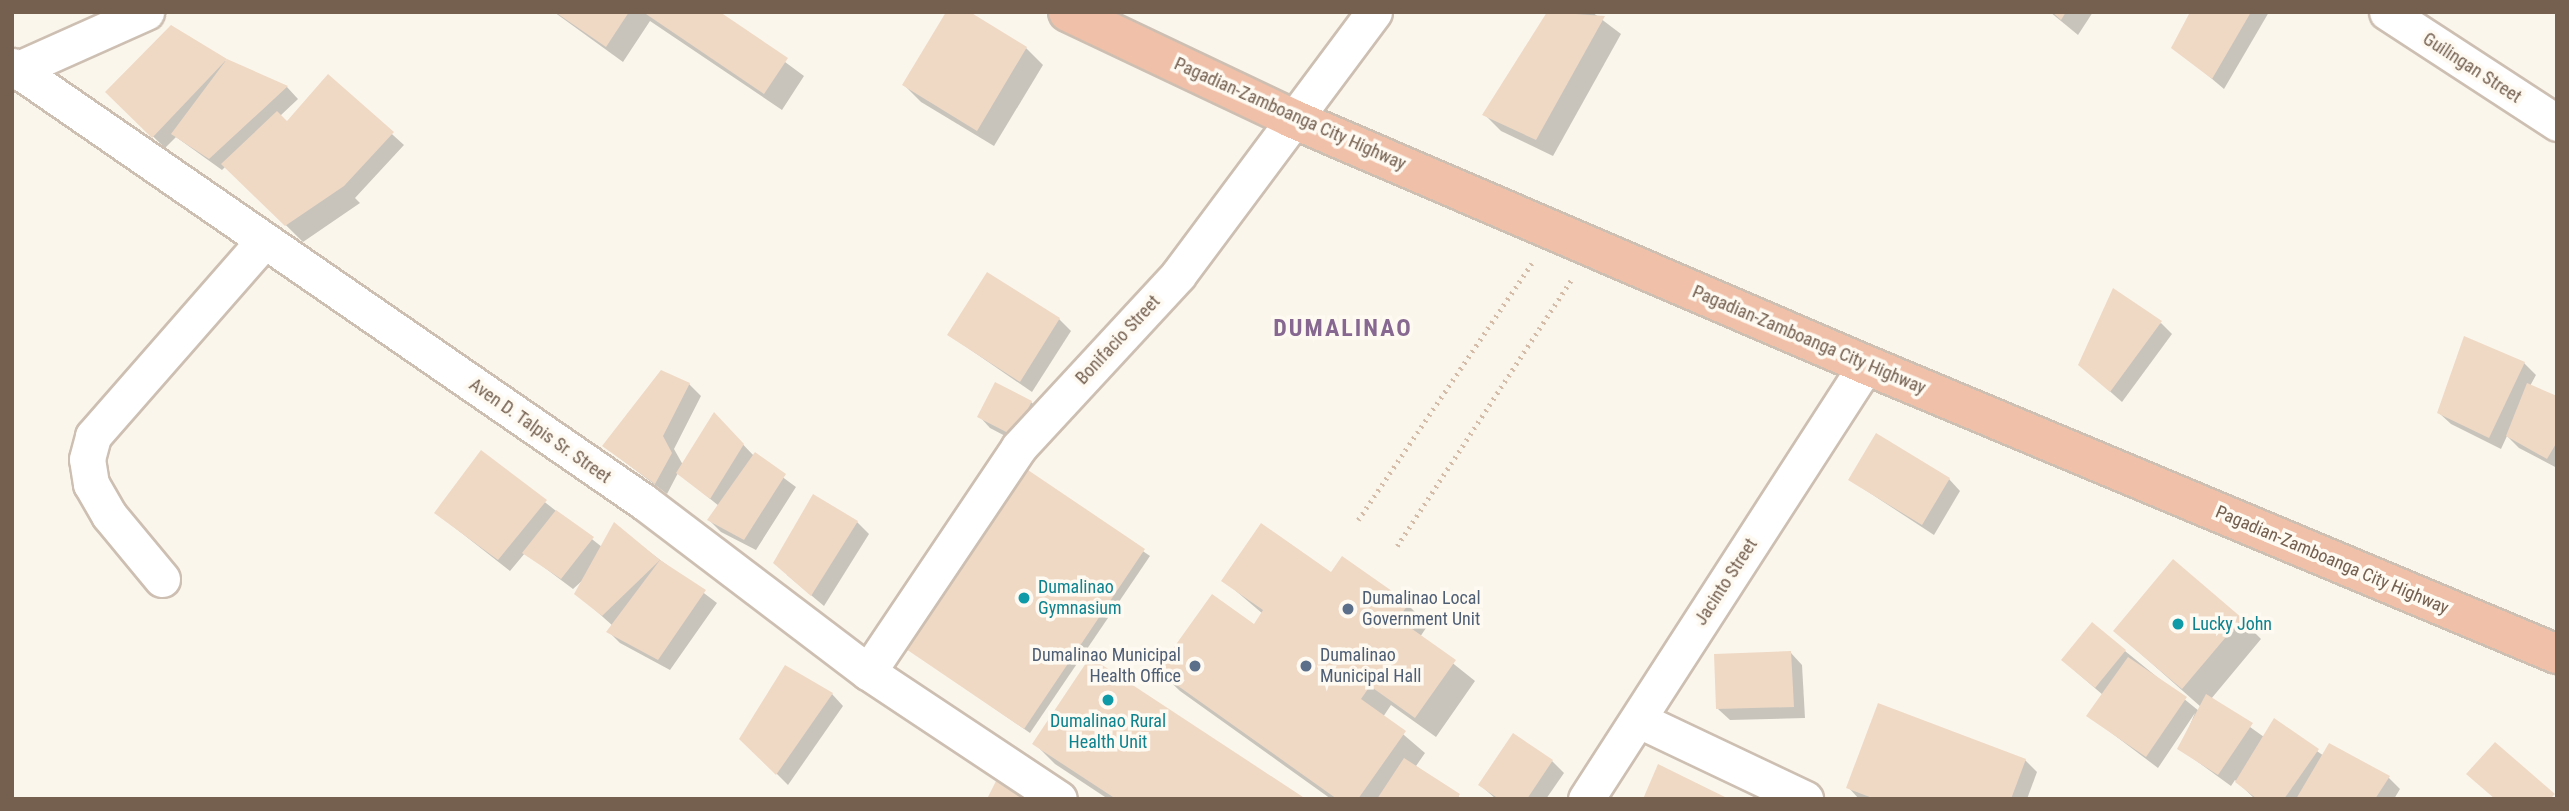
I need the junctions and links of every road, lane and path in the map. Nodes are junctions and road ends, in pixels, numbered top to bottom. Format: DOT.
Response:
graph roads {
  1 [pos="146,12"];
  2 [pos="1068,12"];
  3 [pos="1374,12"];
  4 [pos="2387,12"];
  5 [pos="14,69"];
  6 [pos="1292,118"];
  7 [pos="2557,123"];
  8 [pos="1554,231"];
  9 [pos="264,241"];
  10 [pos="1593,247"];
  11 [pos="1866,365"];
  12 [pos="1358,520"];
  13 [pos="1397,546"];
  14 [pos="162,579"];
  15 [pos="2557,654"];
  16 [pos="868,672"];
  17 [pos="1639,720"];
  18 [pos="1059,799"];
  19 [pos="1586,799"];
  20 [pos="1805,799"];
  1 -- 5 [label="street"];
  2 -- 6 [label="highway, Pagadian-Zamboanga City Highway"];
  3 -- 6 [label="street, Bonifacio Street"];
  4 -- 7 [label="street, Guilingan Street"];
  5 -- 9 [label="street, Aven D. Talpis Sr. Street"];
  6 -- 8 [label="highway, Pagadian-Zamboanga City Highway"];
  6 -- 16 [label="street, Bonifacio Street"];
  8 -- 10 [label="highway, Pagadian-Zamboanga City Highway"];
  8 -- 12 [label="path"];
  9 -- 14 [label="street"];
  9 -- 16 [label="street, Aven D. Talpis Sr. Street"];
  10 -- 11 [label="highway, Pagadian-Zamboanga City Highway"];
  10 -- 13 [label="path"];
  11 -- 15 [label="highway, Pagadian-Zamboanga City Highway"];
  11 -- 17 [label="street, Jacinto Street"];
  16 -- 18 [label="street, Aven D. Talpis Sr. Street"];
  17 -- 19 [label="street, Jacinto Street"];
  17 -- 20 [label="street"];
}
